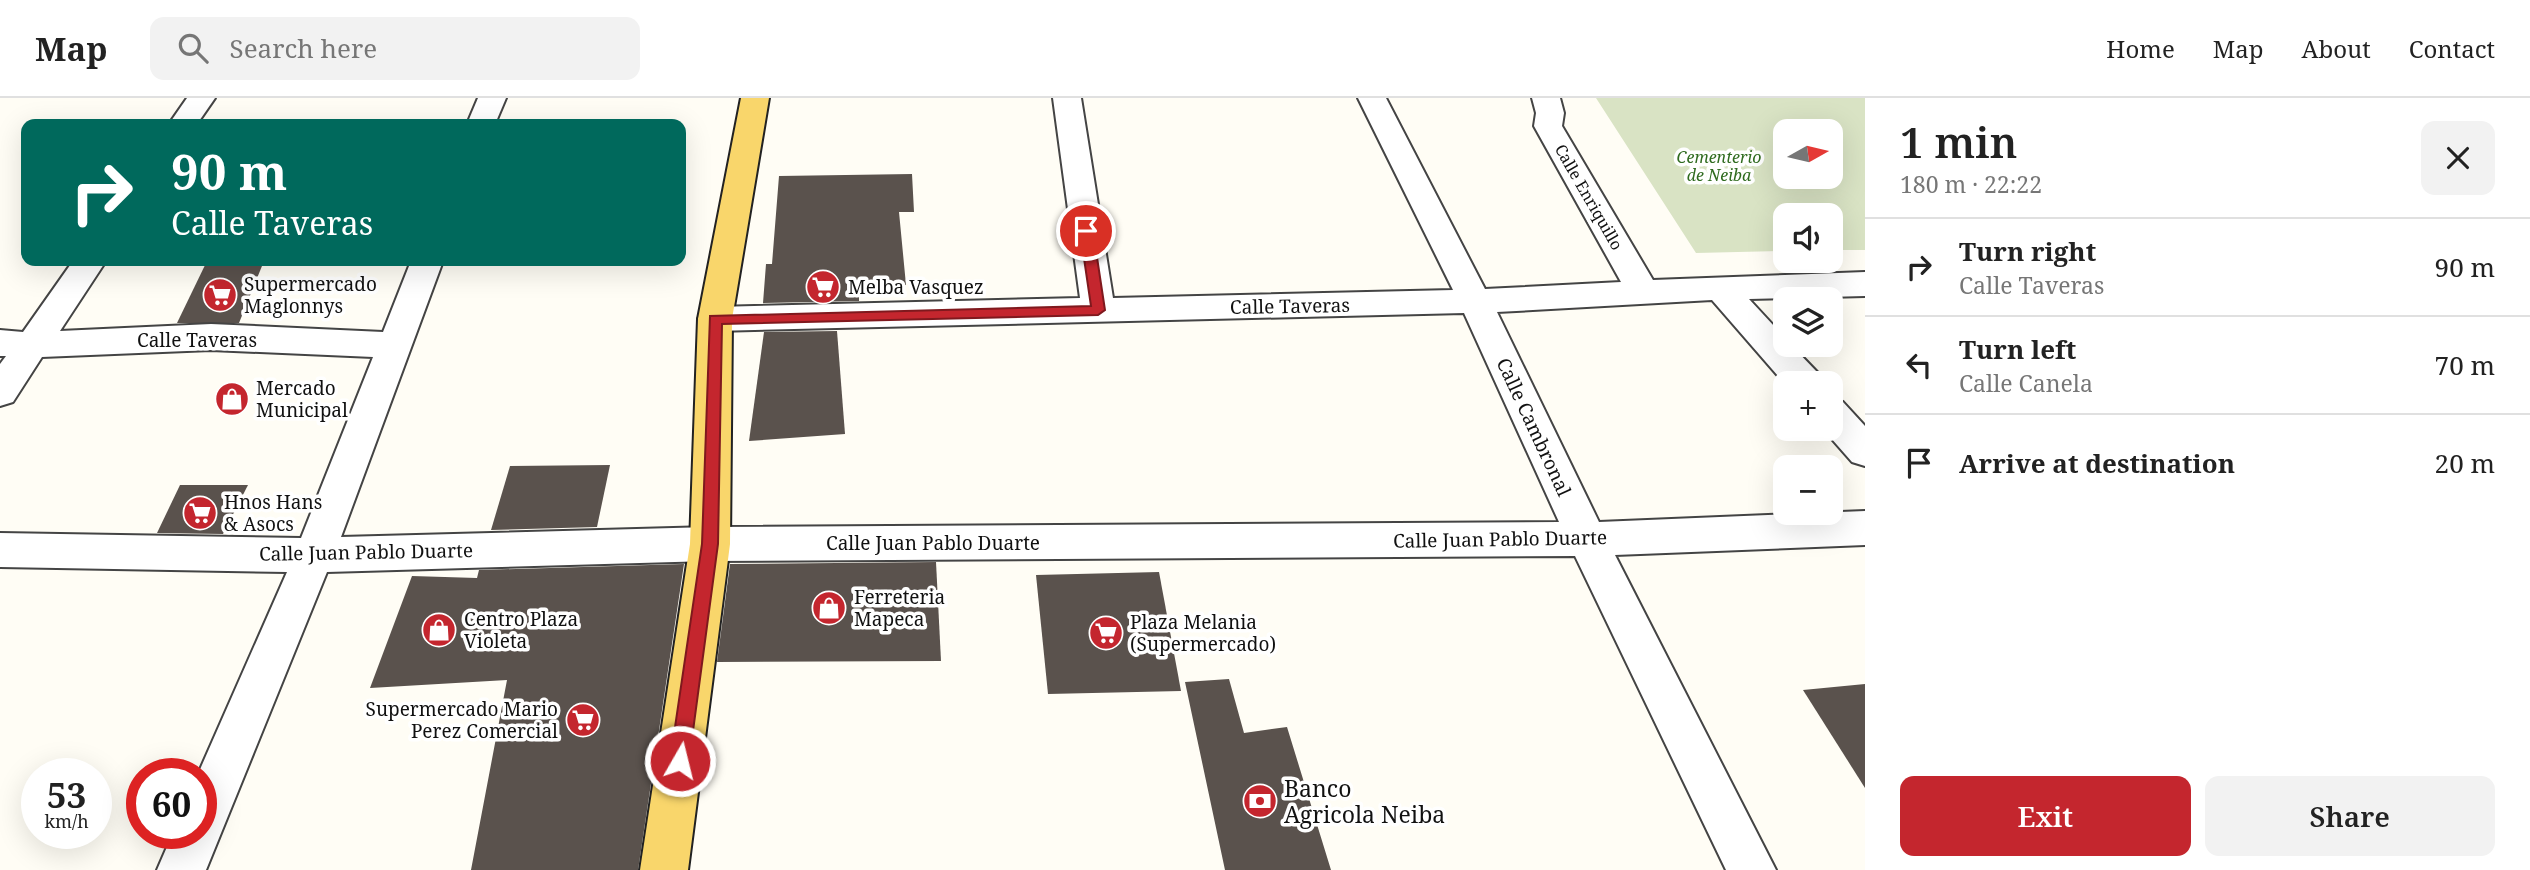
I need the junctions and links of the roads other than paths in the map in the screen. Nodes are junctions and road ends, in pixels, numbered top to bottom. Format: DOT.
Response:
graph roads {
  1 [pos="201,98"];
  2 [pos="492,98"];
  3 [pos="755,98"];
  4 [pos="1066,98"];
  5 [pos="1372,98"];
  6 [pos="1546,98"];
  7 [pos="186,119"];
  8 [pos="483,119"];
  9 [pos="86,266"];
  10 [pos="425,266"];
  11 [pos="1865,284"];
  12 [pos="1720,288"];
  13 [pos="1644,292"];
  14 [pos="1475,301"];
  15 [pos="1098,310"];
  16 [pos="715,319"];
  17 [pos="17,344"];
  18 [pos="394,345"];
  19 [pos="1794,371"];
  20 [pos="0,392"];
  21 [pos="1843,426"];
  22 [pos="1865,451"];
  23 [pos="1865,528"];
  24 [pos="1587,539"];
  25 [pos="710,544"];
  26 [pos="0,550"];
  27 [pos="314,555"];
  28 [pos="217,785"];
  29 [pos="190,849"];
  30 [pos="181,870"];
  31 [pos="664,870"];
  32 [pos="1752,870"];
  1 -- 7 [label="street"];
  2 -- 8 [label="street"];
  3 -- 16 [label="main road"];
  4 -- 15 [label="street"];
  5 -- 14 [label="street, Calle Cambronal"];
  6 -- 13 [label="street, Calle Enriquillo"];
  9 -- 17 [label="street"];
  10 -- 18 [label="street"];
  11 -- 12 [label="street, Calle Taveras"];
  12 -- 13 [label="street, Calle Taveras"];
  12 -- 19 [label="street"];
  13 -- 14 [label="street, Calle Taveras"];
  14 -- 15 [label="street, Calle Taveras"];
  14 -- 24 [label="street, Calle Cambronal"];
  15 -- 16 [label="street, Calle Taveras"];
  16 -- 25 [label="main road"];
  17 -- 18 [label="street, Calle Taveras"];
  17 -- 20 [label="street"];
  18 -- 27 [label="street"];
  21 -- 22 [label="street"];
  23 -- 24 [label="street, Calle Juan Pablo Duarte"];
  24 -- 25 [label="street, Calle Juan Pablo Duarte"];
  24 -- 32 [label="street, Calle Cambronal"];
  25 -- 27 [label="street, Calle Juan Pablo Duarte"];
  25 -- 31 [label="main road"];
  26 -- 27 [label="street, Calle Juan Pablo Duarte"];
  27 -- 28 [label="street"];
  29 -- 30 [label="street"];
}
